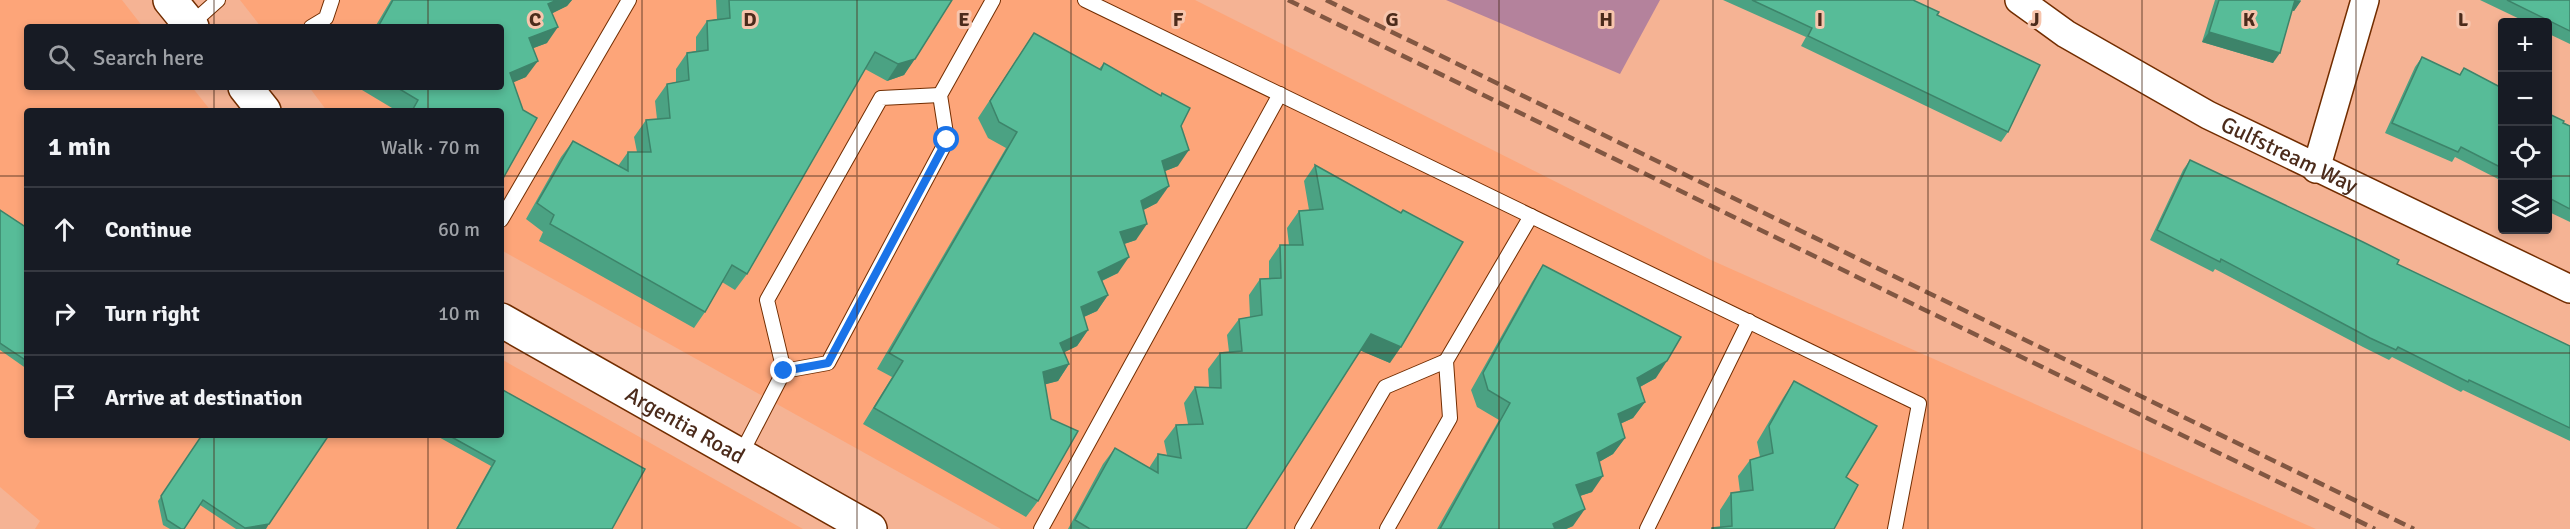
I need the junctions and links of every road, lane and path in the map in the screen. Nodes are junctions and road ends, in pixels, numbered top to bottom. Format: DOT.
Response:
graph roads {
  1 [pos="170,0"];
  2 [pos="218,0"];
  3 [pos="332,0"];
  4 [pos="629,0"];
  5 [pos="993,0"];
  6 [pos="1085,0"];
  7 [pos="2019,0"];
  8 [pos="2366,0"];
  9 [pos="189,24"];
  10 [pos="193,24"];
  11 [pos="316,24"];
  12 [pos="247,90"];
  13 [pos="1280,94"];
  14 [pos="940,95"];
  15 [pos="262,108"];
  16 [pos="2316,169"];
  17 [pos="504,215"];
  18 [pos="1531,216"];
  19 [pos="2570,289"];
  20 [pos="1749,321"];
  21 [pos="504,323"];
  22 [pos="1446,361"];
  23 [pos="784,371"];
  24 [pos="740,456"];
  25 [pos="870,529"];
  26 [pos="1041,529"];
  27 [pos="1302,529"];
  28 [pos="1387,529"];
  29 [pos="1647,529"];
  30 [pos="1895,529"];
  1 -- 9 [label="street"];
  2 -- 10 [label="lane"];
  3 -- 11 [label="lane"];
  4 -- 17 [label="lane"];
  5 -- 14 [label="lane"];
  6 -- 13 [label="lane"];
  7 -- 16 [label="street, Gulfstream Way"];
  8 -- 16 [label="street"];
  12 -- 15 [label="street"];
  13 -- 18 [label="lane"];
  13 -- 26 [label="lane"];
  14 -- 23 [label="lane"];
  14 -- 23 [label="lane"];
  16 -- 19 [label="street, Gulfstream Way"];
  18 -- 20 [label="lane"];
  18 -- 22 [label="lane"];
  20 -- 29 [label="lane"];
  20 -- 30 [label="lane"];
  21 -- 24 [label="street, Argentia Road"];
  22 -- 27 [label="lane"];
  22 -- 28 [label="lane"];
  23 -- 24 [label="lane"];
  24 -- 25 [label="street, Argentia Road"];
}
